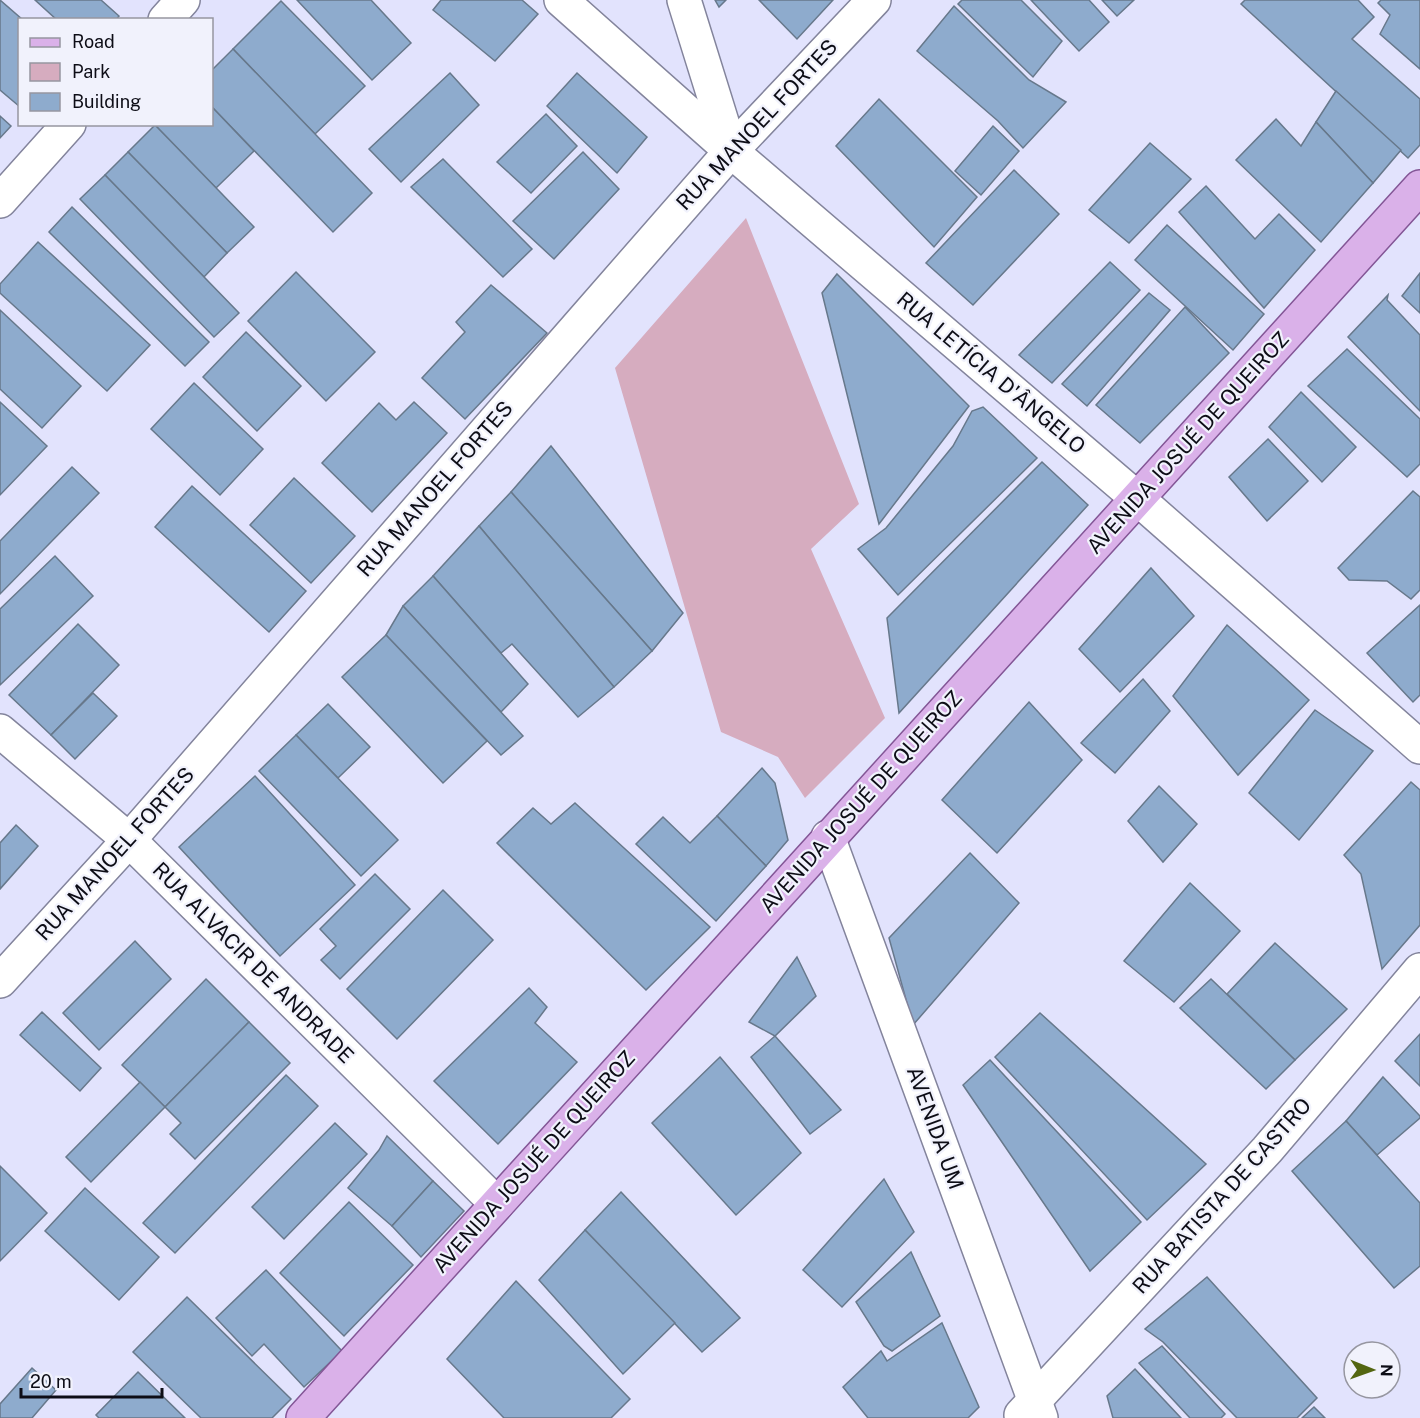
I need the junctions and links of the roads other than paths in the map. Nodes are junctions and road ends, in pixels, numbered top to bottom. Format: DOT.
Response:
graph roads {
  1 [pos="183,0"];
  2 [pos="561,0"];
  3 [pos="684,0"];
  4 [pos="874,0"];
  5 [pos="167,18"];
  6 [pos="67,126"];
  7 [pos="731,151"];
  8 [pos="1420,187"];
  9 [pos="0,201"];
  10 [pos="1138,499"];
  11 [pos="0,731"];
  12 [pos="1420,747"];
  13 [pos="828,837"];
  14 [pos="129,840"];
  15 [pos="1420,970"];
  16 [pos="0,981"];
  17 [pos="496,1204"];
  18 [pos="1031,1412"];
  19 [pos="303,1418"];
  1 -- 5 [label="street"];
  2 -- 7 [label="street, RUA LETÍCIA D'ÂNGELO"];
  3 -- 7 [label="street"];
  4 -- 7 [label="street, RUA MANOEL FORTES"];
  6 -- 9 [label="street"];
  7 -- 10 [label="street, RUA LETÍCIA D'ÂNGELO"];
  7 -- 14 [label="street, RUA MANOEL FORTES"];
  8 -- 10 [label="main road, AVENIDA JOSUÉ DE QUEIROZ"];
  10 -- 12 [label="street, RUA LETÍCIA D'ÂNGELO"];
  10 -- 13 [label="main road, AVENIDA JOSUÉ DE QUEIROZ"];
  11 -- 14 [label="street, RUA ALVACIR DE ANDRADE"];
  13 -- 17 [label="main road, AVENIDA JOSUÉ DE QUEIROZ"];
  13 -- 18 [label="street, AVENIDA UM"];
  14 -- 16 [label="street, RUA MANOEL FORTES"];
  14 -- 17 [label="street, RUA ALVACIR DE ANDRADE"];
  15 -- 18 [label="street, RUA BATISTA DE CASTRO"];
  17 -- 19 [label="main road, AVENIDA JOSUÉ DE QUEIROZ"];
}
